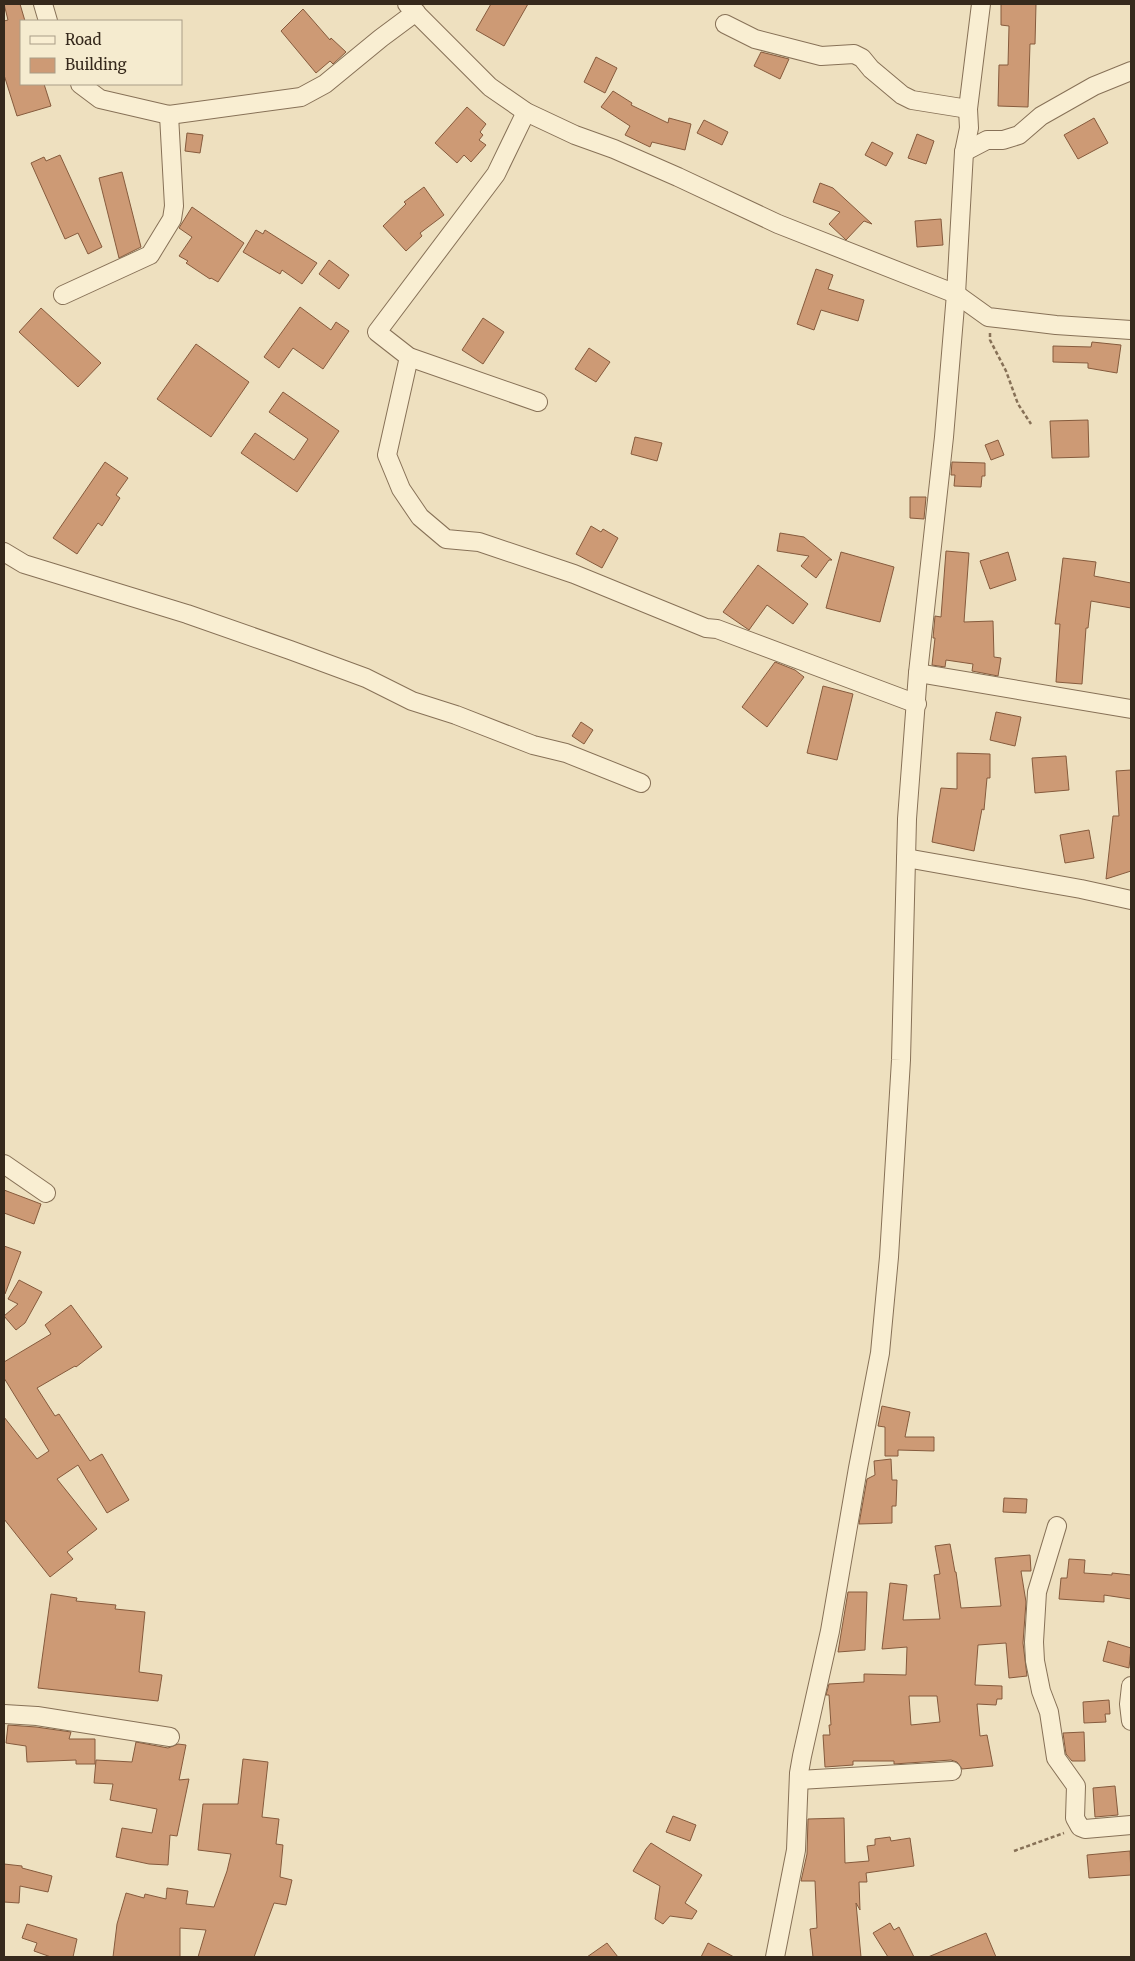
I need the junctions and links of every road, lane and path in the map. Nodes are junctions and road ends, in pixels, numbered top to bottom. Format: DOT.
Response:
graph roads {
  1 [pos="43,4"];
  2 [pos="981,4"];
  3 [pos="412,8"];
  4 [pos="48,20"];
  5 [pos="725,24"];
  6 [pos="1131,71"];
  7 [pos="81,85"];
  8 [pos="968,109"];
  9 [pos="526,112"];
  10 [pos="169,115"];
  11 [pos="964,152"];
  12 [pos="956,294"];
  13 [pos="63,295"];
  14 [pos="988,317"];
  15 [pos="1131,330"];
  16 [pos="409,357"];
  17 [pos="538,402"];
  18 [pos="1031,424"];
  19 [pos="4,552"];
  20 [pos="918,673"];
  21 [pos="917,704"];
  22 [pos="1131,709"];
  23 [pos="641,783"];
  24 [pos="906,858"];
  25 [pos="1131,900"];
  26 [pos="4,1164"];
  27 [pos="46,1193"];
  28 [pos="1057,1526"];
  29 [pos="1131,1686"];
  30 [pos="4,1714"];
  31 [pos="1131,1721"];
  32 [pos="170,1737"];
  33 [pos="952,1771"];
  34 [pos="799,1780"];
  35 [pos="1131,1825"];
  36 [pos="1080,1828"];
  37 [pos="1014,1851"];
  38 [pos="774,1957"];
  1 -- 4 [label="street"];
  2 -- 8 [label="street"];
  3 -- 9 [label="street"];
  3 -- 10 [label="street"];
  5 -- 8 [label="street"];
  6 -- 11 [label="street"];
  7 -- 10 [label="street"];
  8 -- 11 [label="street"];
  9 -- 12 [label="street"];
  9 -- 16 [label="street"];
  10 -- 13 [label="street"];
  11 -- 12 [label="street"];
  12 -- 14 [label="street"];
  12 -- 20 [label="street"];
  14 -- 15 [label="street"];
  14 -- 18 [label="path"];
  16 -- 17 [label="street"];
  16 -- 21 [label="street"];
  19 -- 23 [label="street"];
  20 -- 21 [label="street"];
  20 -- 22 [label="street"];
  21 -- 24 [label="street"];
  24 -- 25 [label="street"];
  24 -- 34 [label="street"];
  26 -- 27 [label="street"];
  28 -- 36 [label="street"];
  29 -- 31 [label="street"];
  30 -- 32 [label="street"];
  33 -- 34 [label="street"];
  34 -- 38 [label="street"];
  35 -- 36 [label="street"];
  36 -- 37 [label="path"];
}
